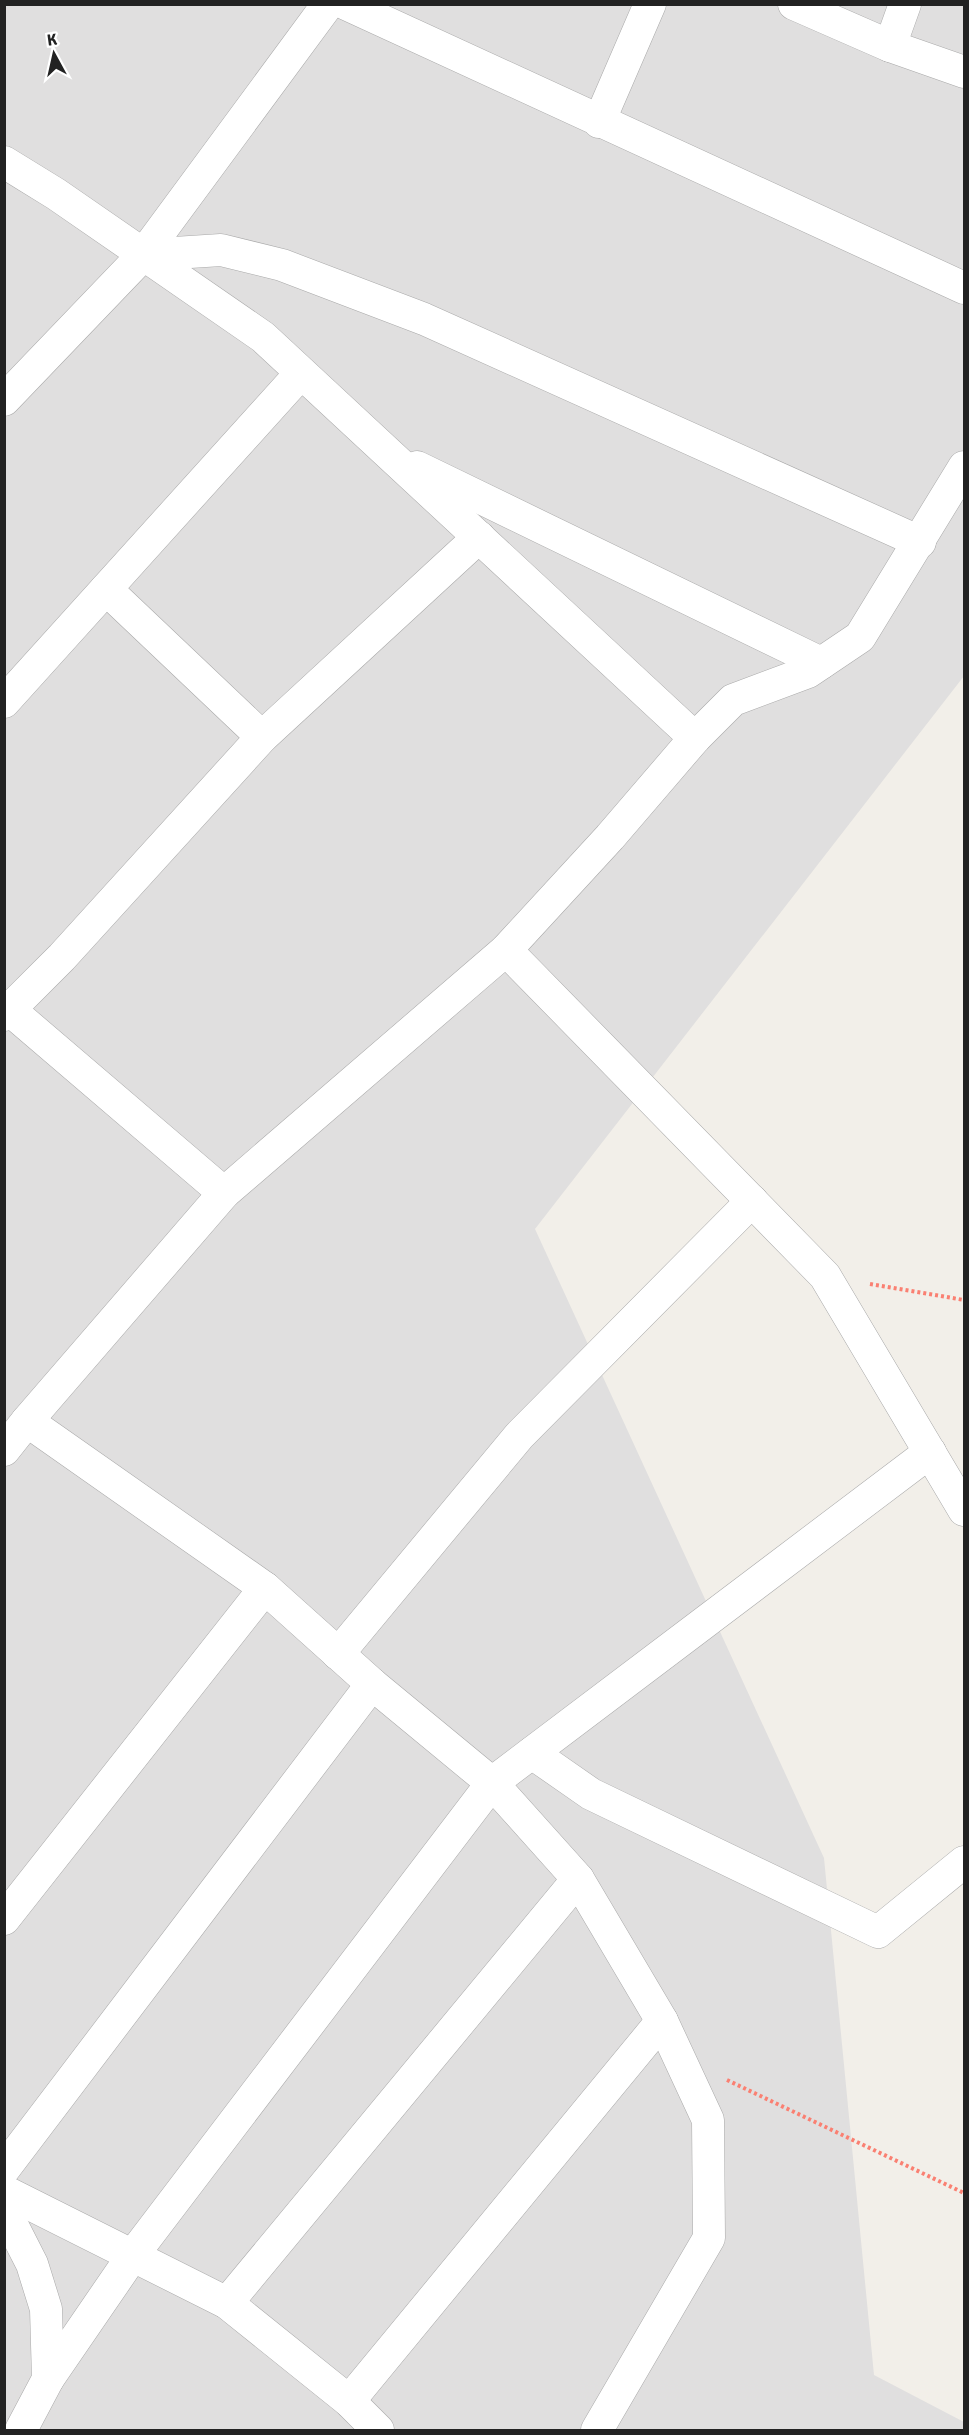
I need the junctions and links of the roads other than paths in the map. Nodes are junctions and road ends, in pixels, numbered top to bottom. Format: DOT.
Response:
graph roads {
  1 [pos="328,4"];
  2 [pos="346,4"];
  3 [pos="650,4"];
  4 [pos="794,4"];
  5 [pos="905,4"];
  6 [pos="890,46"];
  7 [pos="964,72"];
  8 [pos="600,122"];
  9 [pos="4,162"];
  10 [pos="144,255"];
  11 [pos="964,288"];
  12 [pos="301,373"];
  13 [pos="4,400"];
  14 [pos="388,453"];
  15 [pos="964,467"];
  16 [pos="479,537"];
  17 [pos="920,542"];
  18 [pos="106,589"];
  19 [pos="821,663"];
  20 [pos="4,702"];
  21 [pos="262,737"];
  22 [pos="695,738"];
  23 [pos="506,950"];
  24 [pos="7,1012"];
  25 [pos="224,1193"];
  26 [pos="752,1202"];
  27 [pos="27,1421"];
  28 [pos="4,1450"];
  29 [pos="930,1452"];
  30 [pos="964,1510"];
  31 [pos="265,1588"];
  32 [pos="338,1654"];
  33 [pos="372,1684"];
  34 [pos="532,1753"];
  35 [pos="492,1784"];
  36 [pos="964,1862"];
  37 [pos="578,1879"];
  38 [pos="4,1919"];
  39 [pos="662,2021"];
  40 [pos="4,2169"];
  41 [pos="4,2191"];
  42 [pos="4,2209"];
  43 [pos="133,2255"];
  44 [pos="227,2303"];
  45 [pos="48,2379"];
  46 [pos="349,2401"];
  47 [pos="21,2430"];
  48 [pos="378,2430"];
  49 [pos="597,2430"];
  1 -- 10 [label="street"];
  2 -- 8 [label="street"];
  3 -- 8 [label="street"];
  4 -- 6 [label="street"];
  5 -- 6 [label="street"];
  6 -- 7 [label="street"];
  8 -- 11 [label="street"];
  9 -- 10 [label="street"];
  10 -- 12 [label="street"];
  10 -- 13 [label="street"];
  10 -- 17 [label="street"];
  12 -- 14 [label="street"];
  12 -- 18 [label="street"];
  14 -- 16 [label="street"];
  14 -- 19 [label="street"];
  15 -- 17 [label="street"];
  16 -- 21 [label="street"];
  16 -- 22 [label="street"];
  17 -- 19 [label="street"];
  18 -- 20 [label="street"];
  18 -- 21 [label="street"];
  19 -- 22 [label="street"];
  21 -- 24 [label="street"];
  22 -- 23 [label="street"];
  23 -- 25 [label="street"];
  23 -- 26 [label="street"];
  24 -- 25 [label="street"];
  25 -- 27 [label="street"];
  26 -- 29 [label="street"];
  26 -- 32 [label="street"];
  27 -- 28 [label="street"];
  27 -- 31 [label="street"];
  29 -- 30 [label="street"];
  29 -- 34 [label="street"];
  31 -- 32 [label="street"];
  31 -- 38 [label="street"];
  32 -- 33 [label="street"];
  33 -- 35 [label="street"];
  33 -- 40 [label="street"];
  34 -- 35 [label="street"];
  34 -- 36 [label="street"];
  35 -- 37 [label="street"];
  35 -- 43 [label="street"];
  37 -- 39 [label="street"];
  37 -- 44 [label="street"];
  39 -- 46 [label="street"];
  39 -- 49 [label="street"];
  41 -- 43 [label="street"];
  42 -- 45 [label="street"];
  43 -- 44 [label="street"];
  43 -- 45 [label="street"];
  44 -- 46 [label="street"];
  45 -- 47 [label="street"];
  46 -- 48 [label="street"];
}
